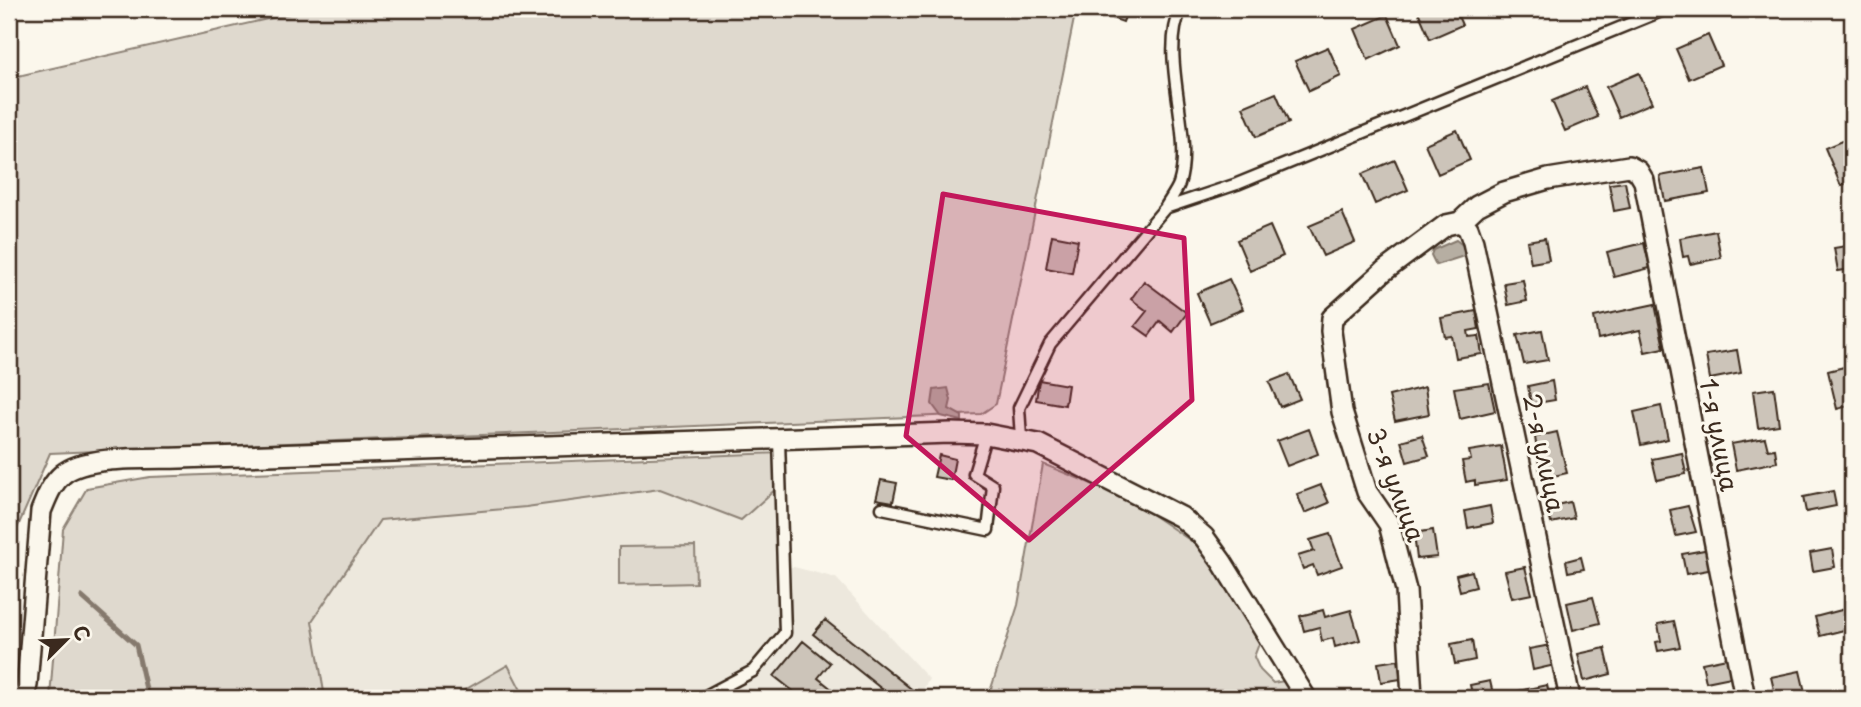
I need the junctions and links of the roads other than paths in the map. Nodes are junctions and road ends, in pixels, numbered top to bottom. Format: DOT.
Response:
graph roads {
  1 [pos="1181,9"];
  2 [pos="1666,9"];
  3 [pos="1165,208"];
  4 [pos="1460,222"];
  5 [pos="986,434"];
  6 [pos="1021,438"];
  7 [pos="779,440"];
  8 [pos="882,508"];
  9 [pos="24,698"];
  10 [pos="702,698"];
  11 [pos="1307,698"];
  12 [pos="1412,698"];
  13 [pos="1570,698"];
  14 [pos="1745,698"];
  1 -- 3 [label="lane"];
  2 -- 3 [label="lane"];
  3 -- 6 [label="lane"];
  4 -- 12 [label="street, 3-я улица"];
  4 -- 13 [label="street, 2-я улица"];
  4 -- 14 [label="street, 1-я улица"];
  5 -- 6 [label="street"];
  5 -- 7 [label="street"];
  5 -- 8 [label="lane"];
  6 -- 11 [label="street"];
  7 -- 9 [label="street"];
  7 -- 10 [label="lane"];
}
